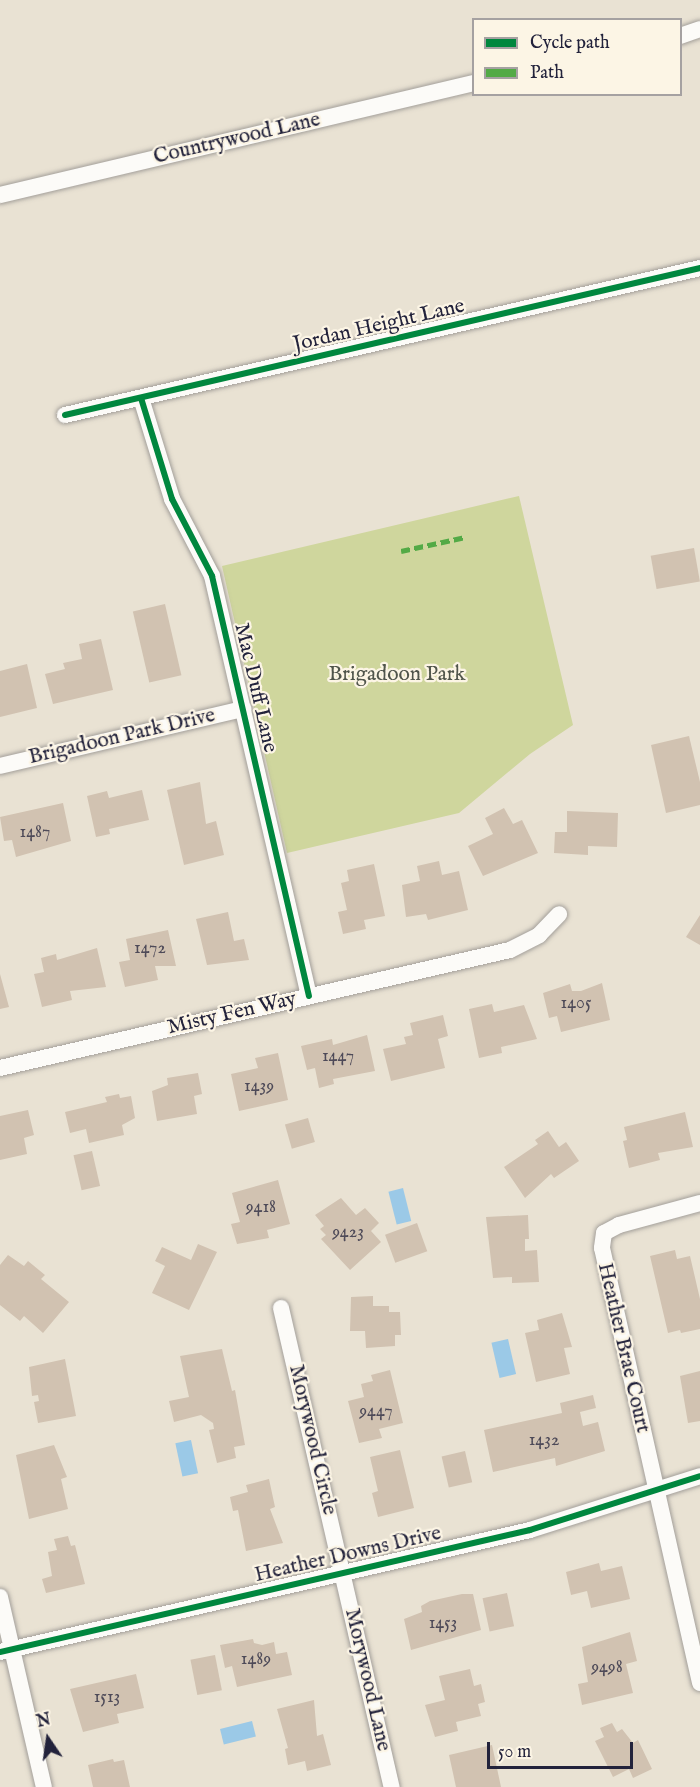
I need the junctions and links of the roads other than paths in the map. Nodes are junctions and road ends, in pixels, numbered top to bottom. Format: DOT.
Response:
graph roads {
  1 [pos="700,29"];
  2 [pos="682,36"];
  3 [pos="472,83"];
  4 [pos="0,195"];
  5 [pos="700,268"];
  6 [pos="141,398"];
  7 [pos="65,415"];
  8 [pos="243,709"];
  9 [pos="0,766"];
  10 [pos="559,914"];
  11 [pos="309,996"];
  12 [pos="0,1068"];
  13 [pos="700,1203"];
  14 [pos="281,1308"];
  15 [pos="700,1476"];
  16 [pos="656,1490"];
  17 [pos="342,1573"];
  18 [pos="0,1597"];
  19 [pos="6,1650"];
  20 [pos="700,1683"];
  21 [pos="44,1787"];
  22 [pos="392,1787"];
  1 -- 2 [label="street"];
  3 -- 4 [label="street, Countrywood Lane"];
  5 -- 6 [label="street, Jordan Height Lane"];
  6 -- 7 [label="street, Jordan Height Lane"];
  6 -- 8 [label="street, Mac Duff Lane"];
  8 -- 9 [label="street, Brigadoon Park Drive"];
  8 -- 11 [label="street, Mac Duff Lane"];
  10 -- 11 [label="street, Misty Fen Way"];
  11 -- 12 [label="street, Misty Fen Way"];
  13 -- 16 [label="street, Heather Brae Court"];
  14 -- 17 [label="street, Morywood Circle"];
  15 -- 16 [label="street, Heather Downs Drive"];
  16 -- 17 [label="street, Heather Downs Drive"];
  16 -- 20 [label="street"];
  17 -- 19 [label="street, Heather Downs Drive"];
  17 -- 22 [label="street, Morywood Lane"];
  18 -- 19 [label="street"];
  19 -- 21 [label="street"];
}
